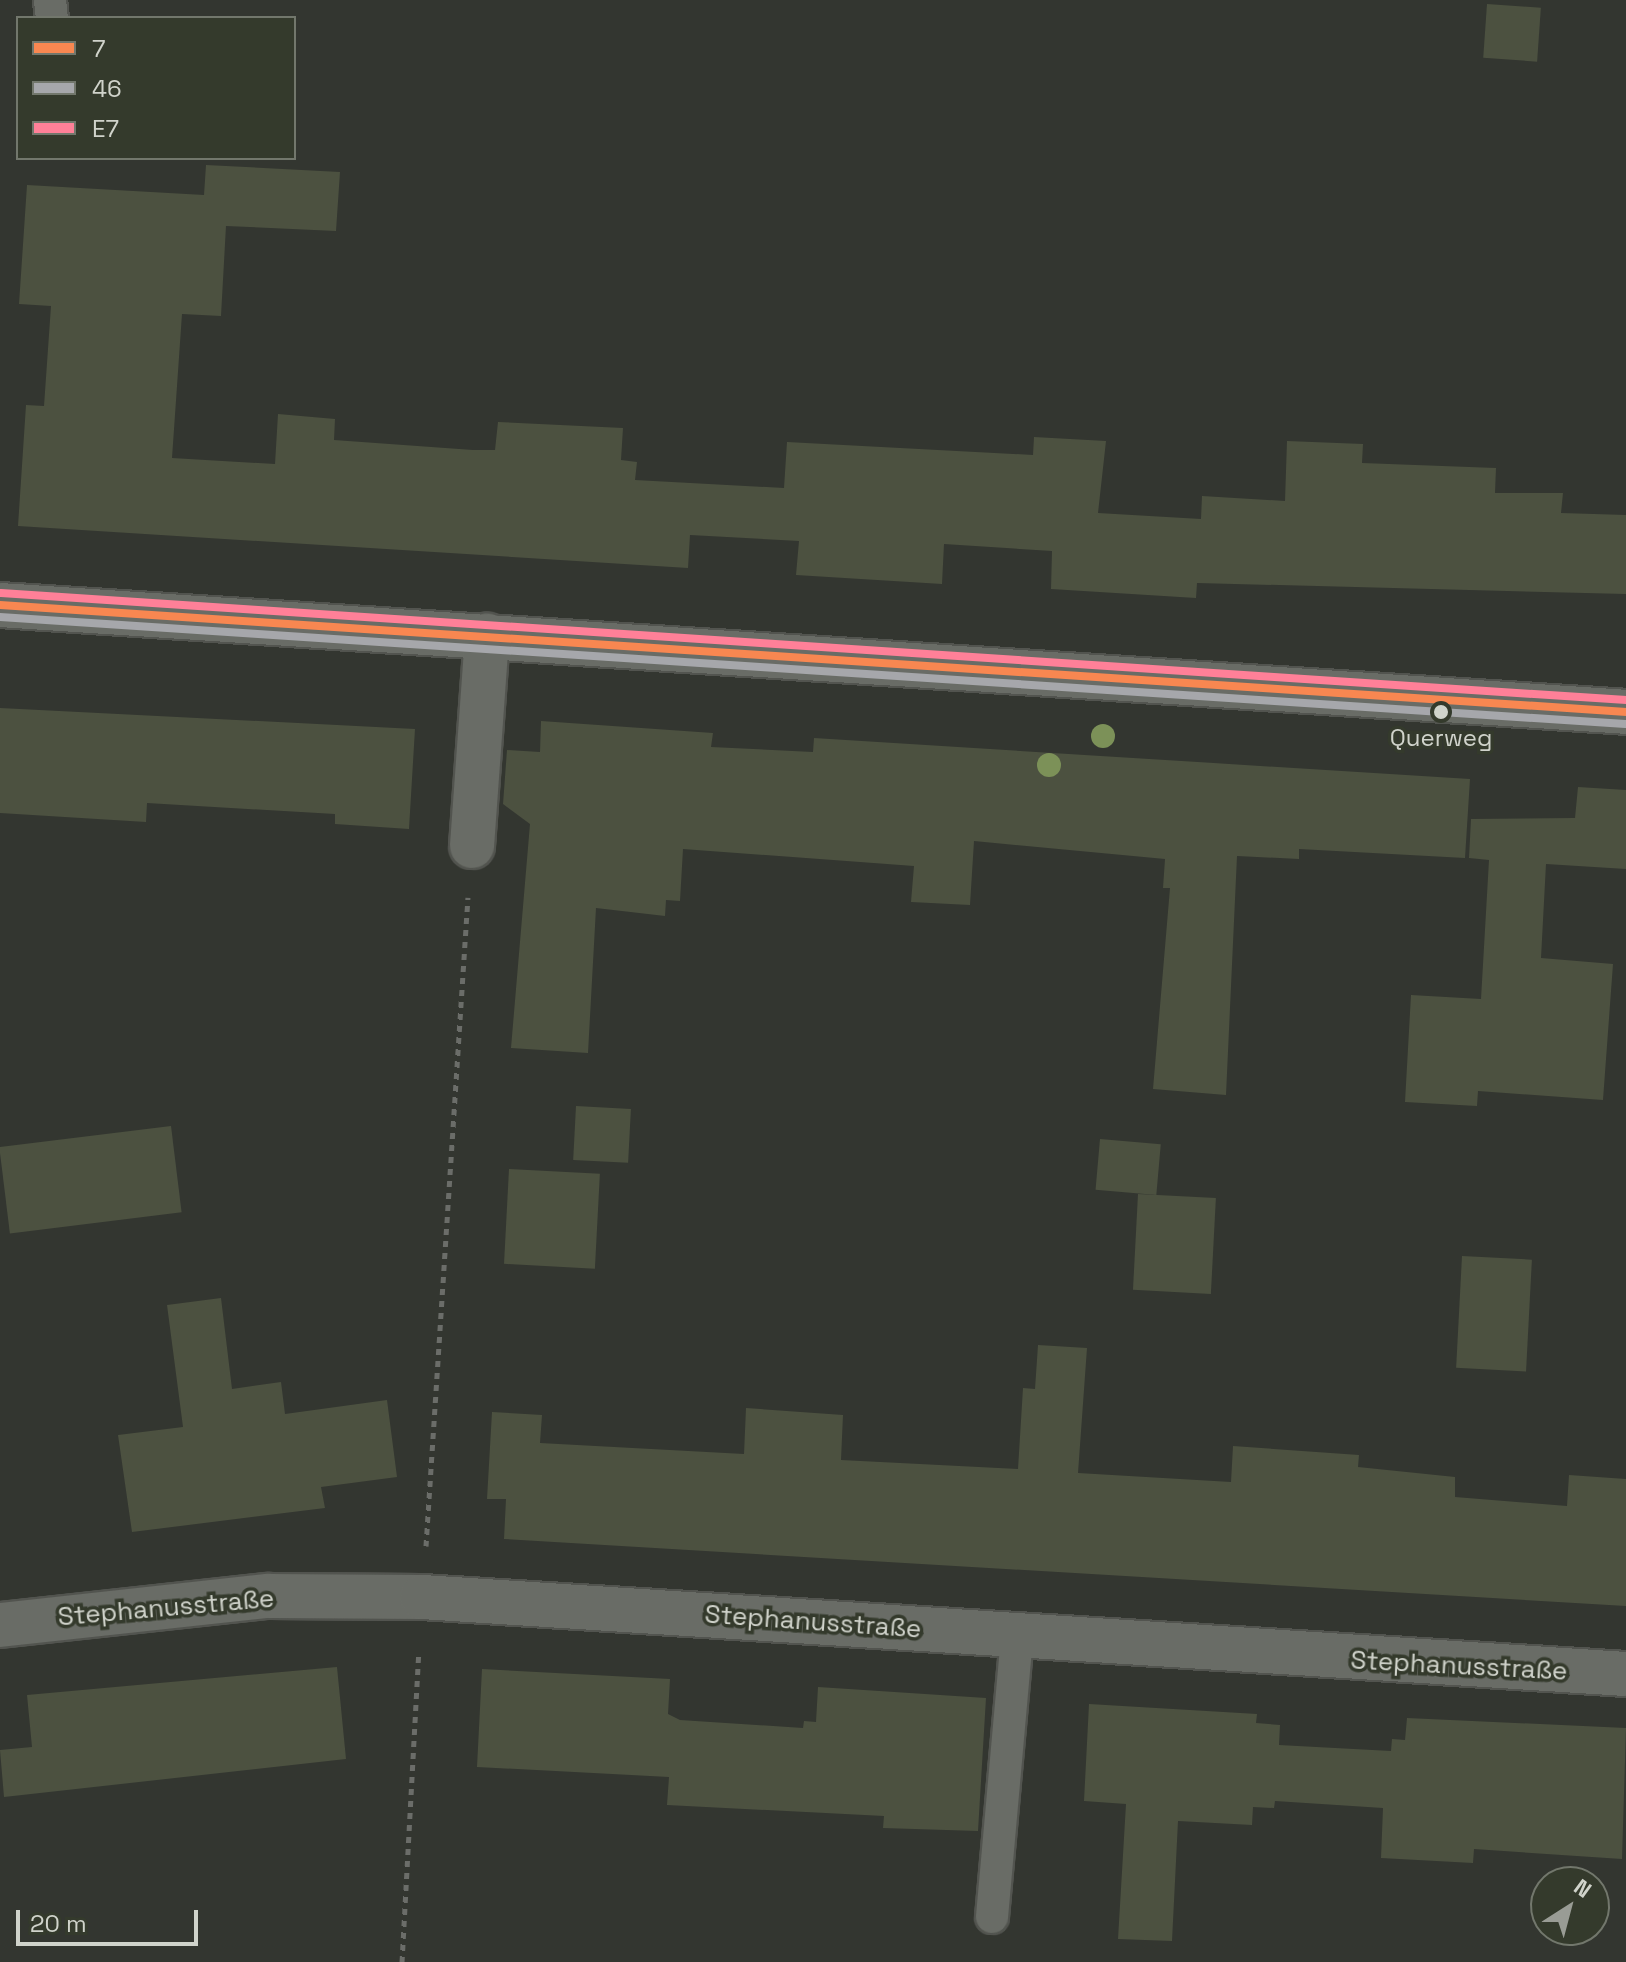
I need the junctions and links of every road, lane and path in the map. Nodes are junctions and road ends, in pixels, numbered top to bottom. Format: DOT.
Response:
graph roads {
  1 [pos="0,605"];
  2 [pos="487,636"];
  3 [pos="1626,712"];
  4 [pos="472,846"];
  5 [pos="422,1597"];
  6 [pos="0,1625"];
  7 [pos="1017,1637"];
  8 [pos="1626,1674"];
  9 [pos="992,1917"];
  10 [pos="402,1962"];
  1 -- 2 [label="street"];
  2 -- 3 [label="street"];
  2 -- 4 [label="street"];
  4 -- 5 [label="path"];
  5 -- 6 [label="street, Stephanusstraße"];
  5 -- 7 [label="street, Stephanusstraße"];
  5 -- 10 [label="path"];
  7 -- 8 [label="street, Stephanusstraße"];
  7 -- 9 [label="lane"];
}
